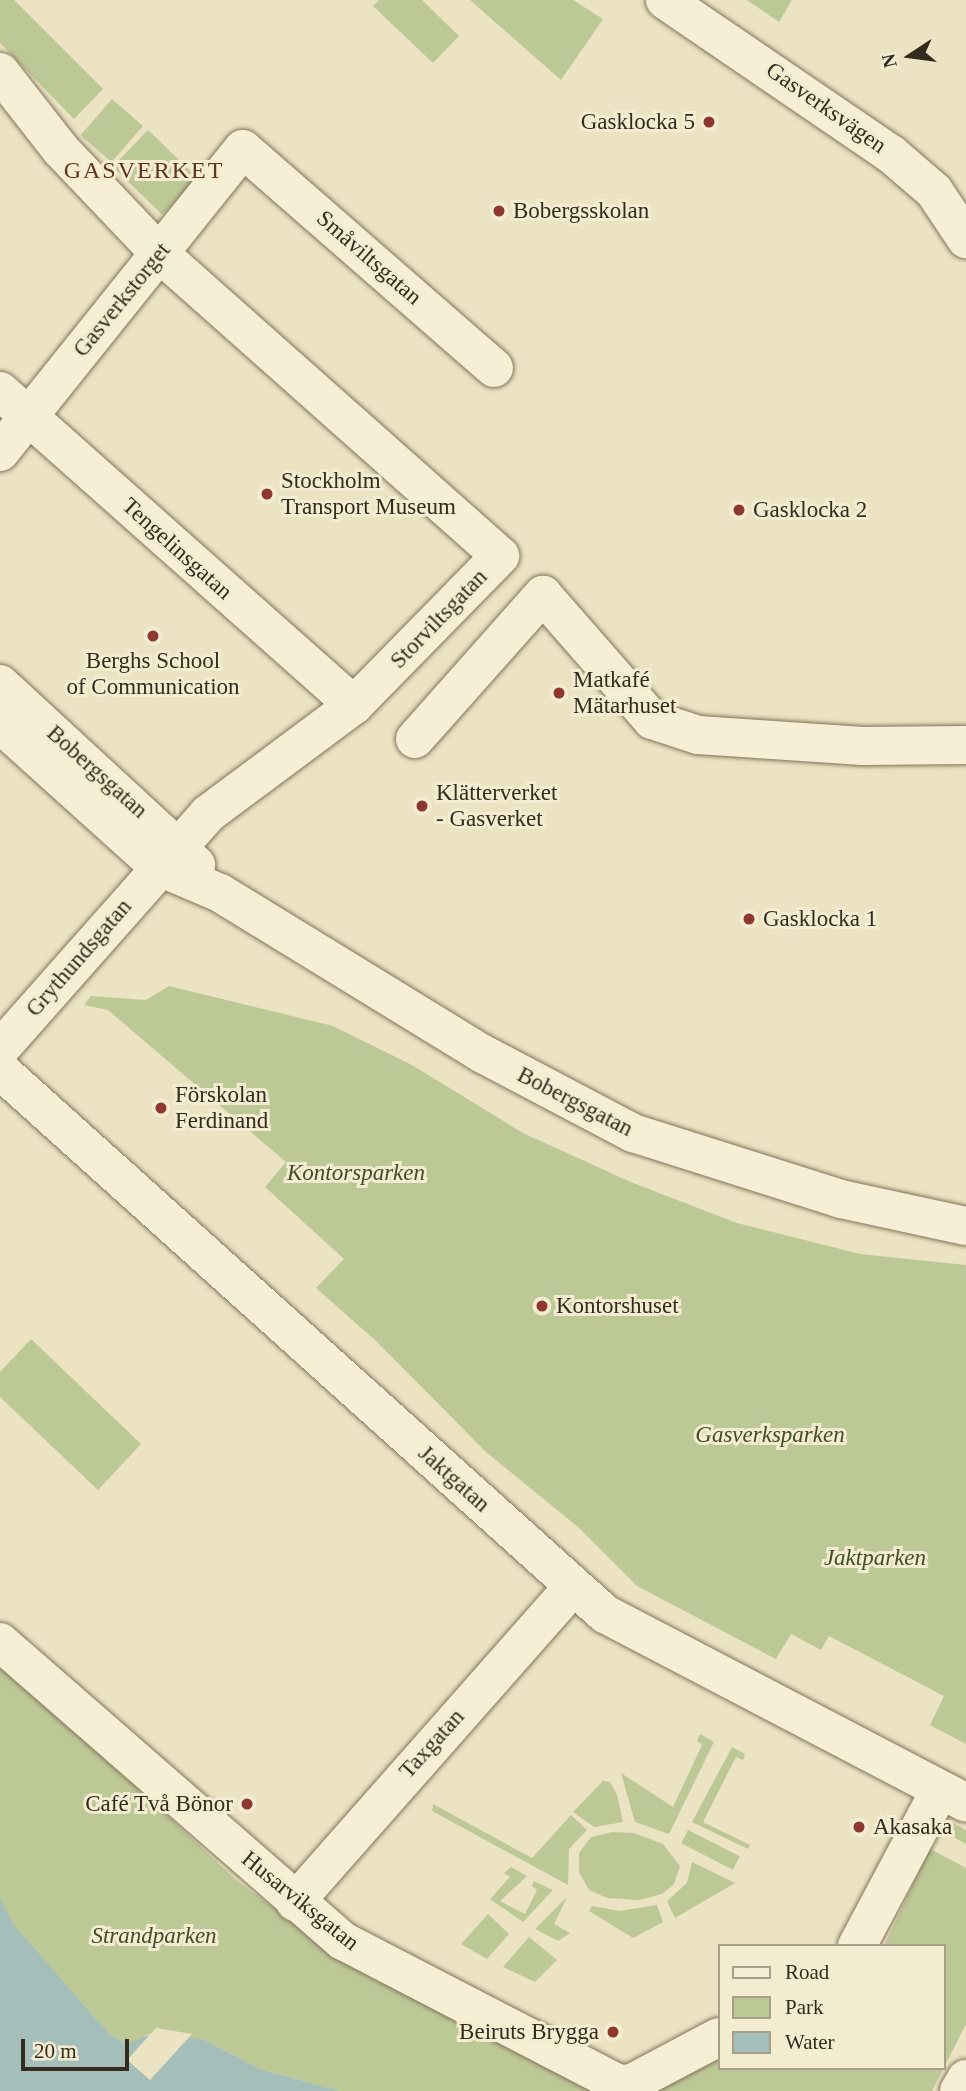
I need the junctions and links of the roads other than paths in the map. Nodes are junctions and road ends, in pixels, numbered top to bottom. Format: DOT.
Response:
graph roads {
  1 [pos="665,0"];
  2 [pos="0,72"];
  3 [pos="243,149"];
  4 [pos="966,239"];
  5 [pos="159,253"];
  6 [pos="494,368"];
  7 [pos="0,391"];
  8 [pos="28,417"];
  9 [pos="0,452"];
  10 [pos="0,684"];
  11 [pos="354,705"];
  12 [pos="0,724"];
  13 [pos="415,739"];
  14 [pos="966,746"];
  15 [pos="169,856"];
  16 [pos="0,1049"];
  17 [pos="0,1070"];
  18 [pos="966,1226"];
  19 [pos="573,1587"];
  20 [pos="0,1642"];
  21 [pos="953,1797"];
  22 [pos="295,1902"];
  23 [pos="858,1944"];
  24 [pos="718,2038"];
  25 [pos="966,2079"];
  26 [pos="959,2091"];
  1 -- 4 [label="street, Gasverksvägen"];
  2 -- 5 [label="street"];
  3 -- 5 [label="street, Gasverkstorget"];
  3 -- 6 [label="street, Småviltsgatan"];
  5 -- 8 [label="street, Gasverkstorget"];
  5 -- 11 [label="street, Storviltsgatan"];
  7 -- 8 [label="street, Tengelinsgatan"];
  8 -- 9 [label="street, Gasverkstorget"];
  8 -- 11 [label="street, Tengelinsgatan"];
  10 -- 15 [label="street, Bobergsgatan"];
  11 -- 15 [label="street, Storviltsgatan"];
  12 -- 15 [label="street, Bobergsgatan"];
  13 -- 14 [label="street"];
  15 -- 16 [label="street, Grythundsgatan"];
  15 -- 18 [label="street, Bobergsgatan"];
  17 -- 19 [label="street, Jaktgatan"];
  19 -- 21 [label="street, Jaktgatan"];
  19 -- 22 [label="street, Taxgatan"];
  20 -- 22 [label="street, Husarviksgatan"];
  21 -- 23 [label="street"];
  22 -- 24 [label="street, Husarviksgatan"];
  25 -- 26 [label="street"];
}
